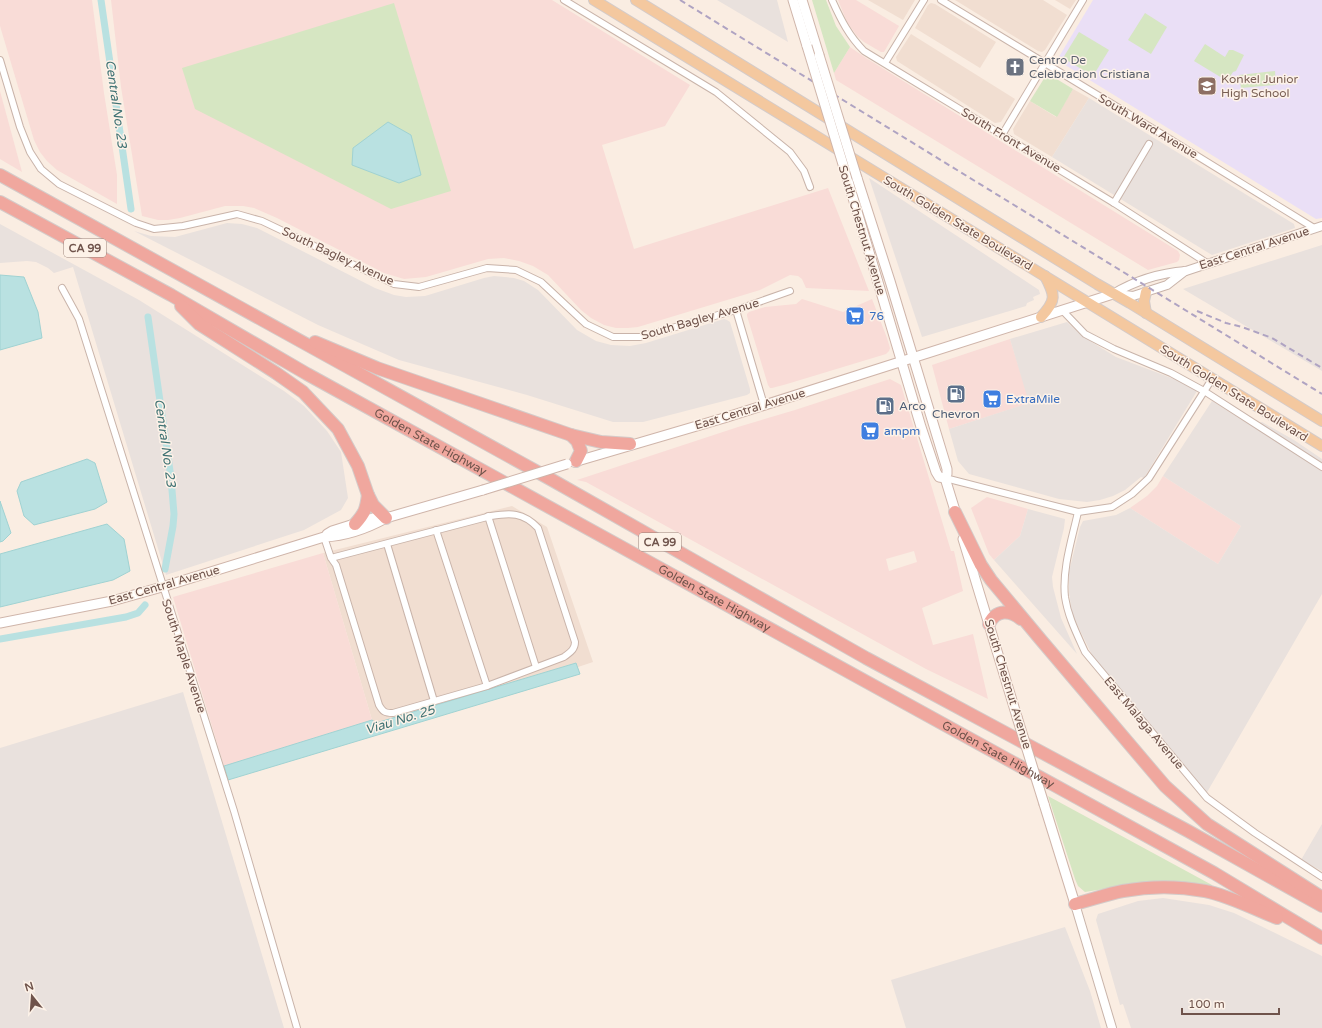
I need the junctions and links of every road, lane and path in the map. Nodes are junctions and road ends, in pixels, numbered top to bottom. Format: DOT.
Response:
graph roads {
  1 [pos="564,0"];
  2 [pos="594,0"];
  3 [pos="636,0"];
  4 [pos="793,0"];
  5 [pos="802,0"];
  6 [pos="832,0"];
  7 [pos="924,0"];
  8 [pos="942,0"];
  9 [pos="1083,0"];
  10 [pos="0,60"];
  11 [pos="885,63"];
  12 [pos="1045,63"];
  13 [pos="1002,135"];
  14 [pos="1148,144"];
  15 [pos="0,175"];
  16 [pos="810,187"];
  17 [pos="0,202"];
  18 [pos="1114,203"];
  19 [pos="1322,226"];
  20 [pos="1314,228"];
  21 [pos="1207,263"];
  22 [pos="1186,271"];
  23 [pos="1045,276"];
  24 [pos="62,288"];
  25 [pos="790,291"];
  26 [pos="1146,292"];
  27 [pos="1113,294"];
  28 [pos="171,295"];
  29 [pos="1088,302"];
  30 [pos="736,310"];
  31 [pos="1062,310"];
  32 [pos="1146,313"];
  33 [pos="257,317"];
  34 [pos="1041,317"];
  35 [pos="913,357"];
  36 [pos="901,361"];
  37 [pos="1212,379"];
  38 [pos="1204,391"];
  39 [pos="764,405"];
  40 [pos="1322,421"];
  41 [pos="571,435"];
  42 [pos="630,444"];
  43 [pos="1322,446"];
  44 [pos="571,462"];
  45 [pos="1322,468"];
  46 [pos="945,478"];
  47 [pos="368,495"];
  48 [pos="955,512"];
  49 [pos="1078,512"];
  50 [pos="488,516"];
  51 [pos="386,518"];
  52 [pos="355,524"];
  53 [pos="436,530"];
  54 [pos="324,537"];
  55 [pos="387,544"];
  56 [pos="331,558"];
  57 [pos="162,587"];
  58 [pos="0,622"];
  59 [pos="1026,622"];
  60 [pos="989,624"];
  61 [pos="536,667"];
  62 [pos="487,686"];
  63 [pos="434,701"];
  64 [pos="1322,877"];
  65 [pos="1322,899"];
  66 [pos="1075,904"];
  67 [pos="1322,906"];
  68 [pos="1318,935"];
  69 [pos="297,1028"];
  70 [pos="1112,1028"];
  1 -- 16 [label="street"];
  2 -- 23 [label="main road, South Golden State Boulevard"];
  3 -- 27 [label="main road, South Golden State Boulevard"];
  4 -- 36 [label="main road, South Chestnut Avenue, bridge"];
  5 -- 35 [label="main road, South Chestnut Avenue, bridge"];
  6 -- 11 [label="street, South Front Avenue"];
  7 -- 11 [label="street"];
  8 -- 12 [label="street, South Ward Avenue"];
  9 -- 12 [label="street"];
  10 -- 30 [label="street, South Bagley Avenue"];
  11 -- 13 [label="street, South Front Avenue"];
  12 -- 13 [label="street"];
  12 -- 20 [label="street, South Ward Avenue"];
  13 -- 18 [label="street, South Front Avenue"];
  14 -- 18 [label="street"];
  15 -- 33 [label="highway, Golden State Highway / CA 99"];
  17 -- 28 [label="highway, Golden State Highway / CA 99"];
  18 -- 21 [label="street, South Front Avenue"];
  19 -- 20 [label="street, East Central Avenue"];
  20 -- 21 [label="street, East Central Avenue"];
  21 -- 22 [label="street, East Central Avenue"];
  22 -- 26 [label="street, East Central Avenue"];
  22 -- 27 [label="street, East Central Avenue"];
  23 -- 29 [label="main road, South Golden State Boulevard"];
  23 -- 34 [label="main road"];
  24 -- 57 [label="street, South Maple Avenue"];
  25 -- 30 [label="street, South Bagley Avenue"];
  26 -- 27 [label="street, East Central Avenue"];
  26 -- 32 [label="main road"];
  27 -- 29 [label="main road, East Central Avenue"];
  27 -- 32 [label="main road, South Golden State Boulevard"];
  28 -- 47 [label="highway"];
  28 -- 68 [label="highway, Golden State Highway / CA 99"];
  29 -- 31 [label="main road, East Central Avenue"];
  29 -- 37 [label="main road, South Golden State Boulevard"];
  30 -- 39 [label="street"];
  31 -- 34 [label="main road, East Central Avenue"];
  31 -- 38 [label="street"];
  32 -- 40 [label="main road, South Golden State Boulevard"];
  33 -- 41 [label="highway"];
  33 -- 67 [label="highway, Golden State Highway / CA 99"];
  34 -- 35 [label="main road, East Central Avenue"];
  35 -- 36 [label="main road, East Central Avenue"];
  35 -- 46 [label="main road, South Chestnut Avenue"];
  36 -- 39 [label="main road, East Central Avenue"];
  36 -- 46 [label="main road, South Chestnut Avenue"];
  37 -- 38 [label="street"];
  37 -- 43 [label="main road, South Golden State Boulevard"];
  38 -- 45 [label="street"];
  38 -- 49 [label="street"];
  39 -- 42 [label="main road, East Central Avenue"];
  41 -- 42 [label="highway"];
  41 -- 44 [label="highway"];
  42 -- 44 [label="main road, East Central Avenue"];
  44 -- 51 [label="main road, East Central Avenue, bridge"];
  46 -- 48 [label="main road, South Chestnut Avenue"];
  46 -- 49 [label="street"];
  47 -- 51 [label="highway"];
  47 -- 52 [label="highway"];
  48 -- 59 [label="highway"];
  48 -- 60 [label="main road, South Chestnut Avenue"];
  49 -- 64 [label="street, East Malaga Avenue"];
  50 -- 53 [label="street"];
  50 -- 61 [label="street"];
  50 -- 61 [label="street"];
  51 -- 52 [label="main road, East Central Avenue"];
  51 -- 54 [label="main road, East Central Avenue"];
  52 -- 54 [label="main road, East Central Avenue"];
  53 -- 55 [label="street"];
  53 -- 62 [label="street"];
  54 -- 56 [label="street"];
  54 -- 57 [label="main road, East Central Avenue"];
  55 -- 56 [label="street"];
  55 -- 63 [label="street"];
  56 -- 63 [label="street"];
  57 -- 58 [label="main road, East Central Avenue"];
  57 -- 69 [label="street, South Maple Avenue"];
  59 -- 60 [label="highway"];
  59 -- 65 [label="highway"];
  60 -- 66 [label="main road, South Chestnut Avenue, bridge"];
  61 -- 62 [label="street"];
  62 -- 63 [label="street"];
  66 -- 68 [label="highway"];
  66 -- 70 [label="street, South Chestnut Avenue"];
}
